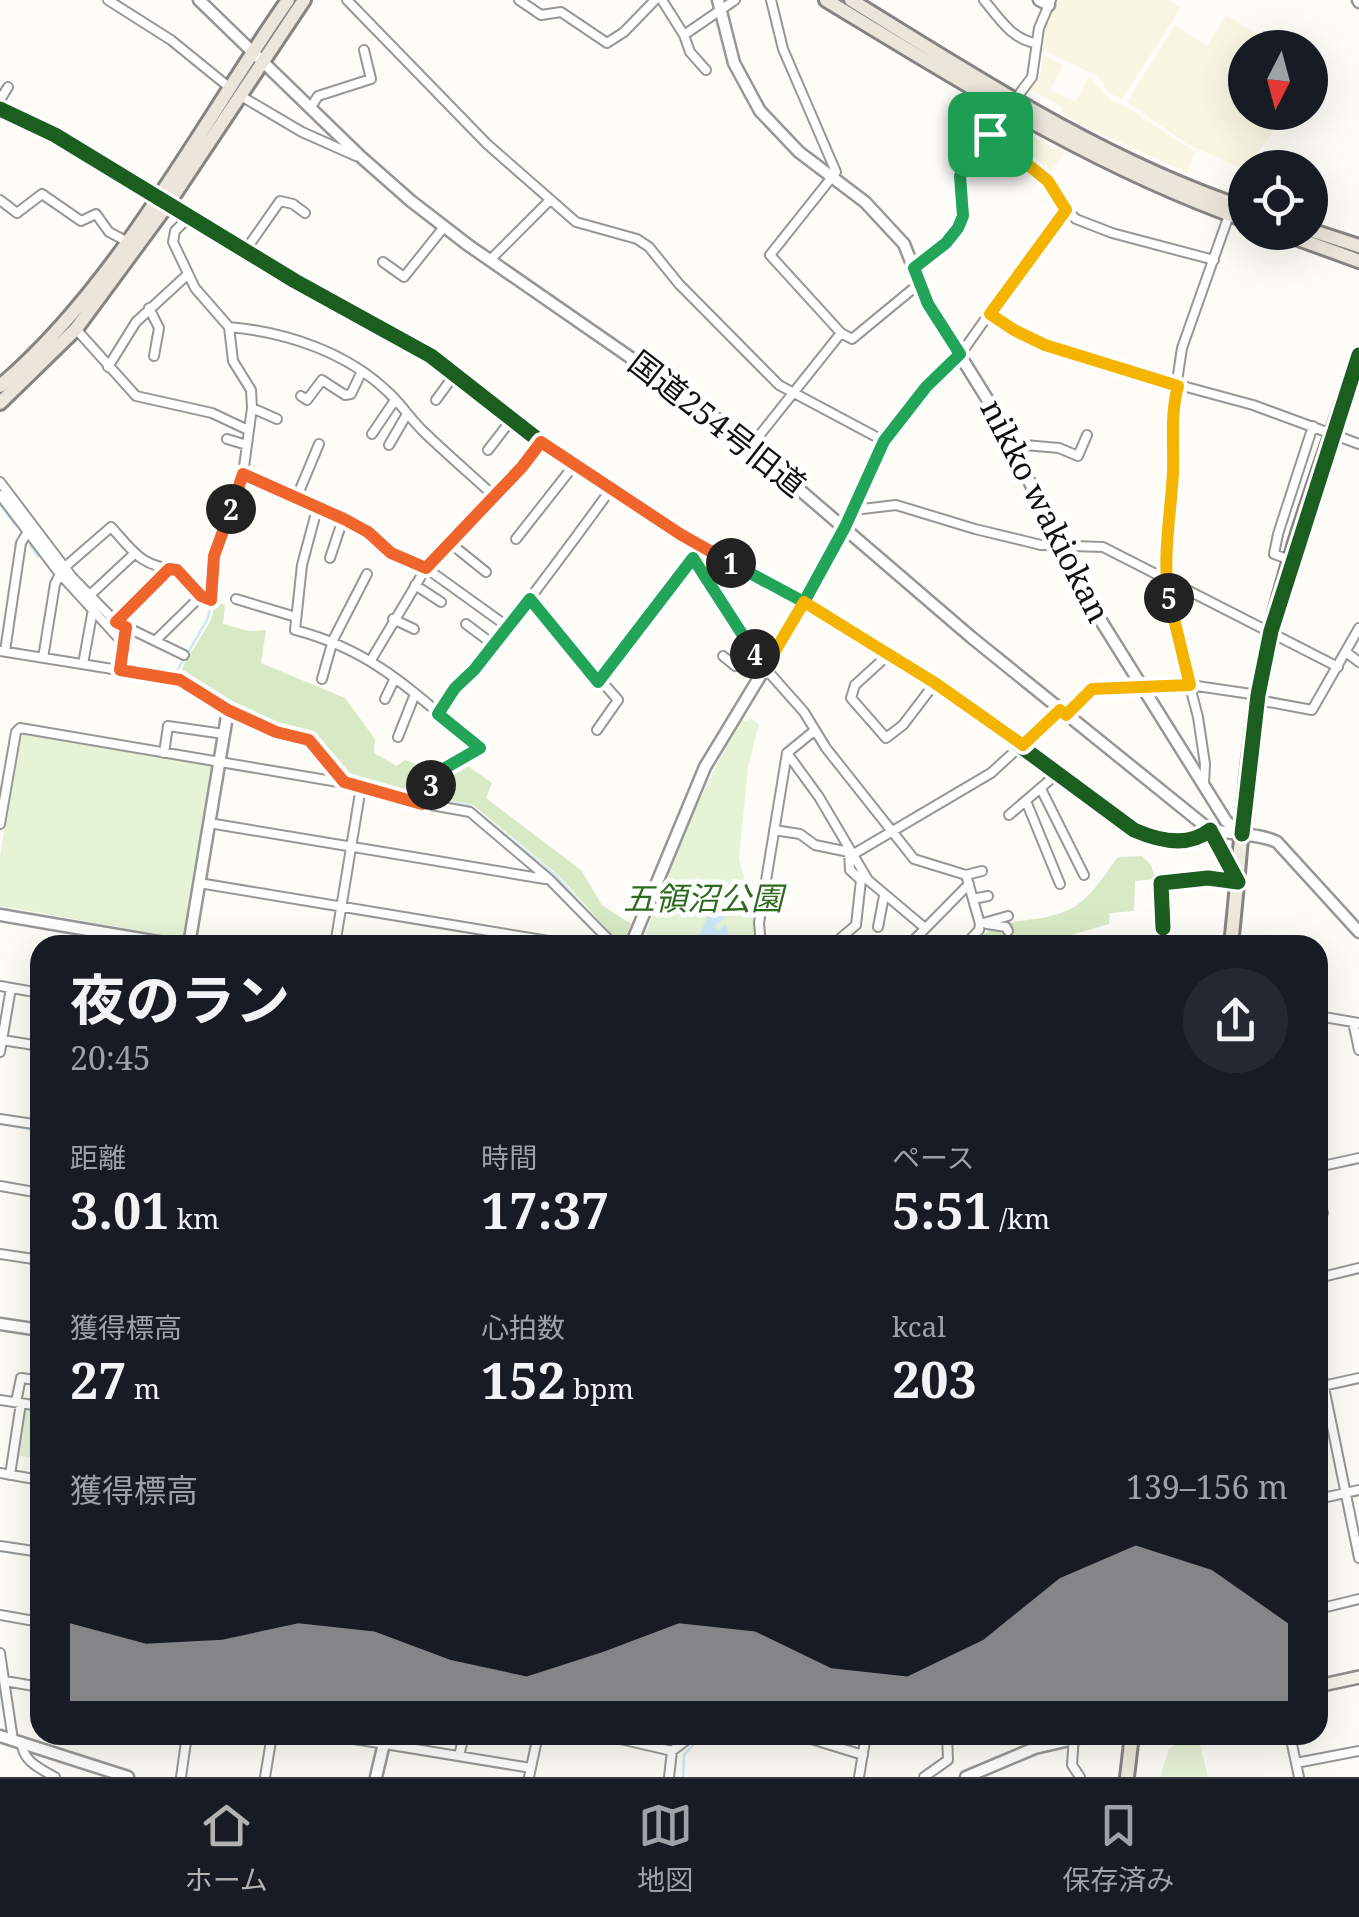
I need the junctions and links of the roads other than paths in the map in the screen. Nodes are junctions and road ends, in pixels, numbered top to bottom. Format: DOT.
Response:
graph roads {
  1 [pos="108,0"];
  2 [pos="199,0"];
  3 [pos="347,0"];
  4 [pos="519,0"];
  5 [pos="541,0"];
  6 [pos="658,0"];
  7 [pos="734,0"];
  8 [pos="771,0"];
  9 [pos="826,0"];
  10 [pos="851,0"];
  11 [pos="984,0"];
  12 [pos="1046,2"];
  13 [pos="295,3"];
  14 [pos="718,5"];
  15 [pos="532,10"];
  16 [pos="684,35"];
  17 [pos="1037,43"];
  18 [pos="364,50"];
  19 [pos="258,59"];
  20 [pos="706,70"];
  21 [pos="8,87"];
  22 [pos="236,92"];
  23 [pos="0,100"];
  24 [pos="1012,105"];
  25 [pos="311,107"];
  26 [pos="0,109"];
  27 [pos="990,134"];
  28 [pos="361,157"];
  29 [pos="832,176"];
  30 [pos="0,200"];
  31 [pos="162,200"];
  32 [pos="550,200"];
  33 [pos="1228,202"];
  34 [pos="1066,210"];
  35 [pos="305,213"];
  36 [pos="1228,214"];
  37 [pos="189,217"];
  38 [pos="444,227"];
  39 [pos="1328,236"];
  40 [pos="126,241"];
  41 [pos="1359,246"];
  42 [pos="1328,250"];
  43 [pos="245,251"];
  44 [pos="490,260"];
  45 [pos="1214,260"];
  46 [pos="1359,261"];
  47 [pos="382,262"];
  48 [pos="914,268"];
  49 [pos="187,275"];
  50 [pos="920,283"];
  51 [pos="148,308"];
  52 [pos="990,314"];
  53 [pos="229,327"];
  54 [pos="76,329"];
  55 [pos="841,333"];
  56 [pos="960,354"];
  57 [pos="1359,354"];
  58 [pos="154,356"];
  59 [pos="108,367"];
  60 [pos="362,371"];
  61 [pos="454,374"];
  62 [pos="0,386"];
  63 [pos="1178,386"];
  64 [pos="792,392"];
  65 [pos="301,396"];
  66 [pos="395,400"];
  67 [pos="436,400"];
  68 [pos="0,402"];
  69 [pos="252,408"];
  70 [pos="407,414"];
  71 [pos="276,419"];
  72 [pos="512,419"];
  73 [pos="1312,426"];
  74 [pos="248,430"];
  75 [pos="1332,433"];
  76 [pos="372,434"];
  77 [pos="1086,435"];
  78 [pos="226,439"];
  79 [pos="884,441"];
  80 [pos="541,442"];
  81 [pos="318,444"];
  82 [pos="1012,444"];
  83 [pos="1359,444"];
  84 [pos="247,445"];
  85 [pos="389,445"];
  86 [pos="750,446"];
  87 [pos="488,450"];
  88 [pos="575,464"];
  89 [pos="243,474"];
  90 [pos="0,482"];
  91 [pos="611,489"];
  92 [pos="493,495"];
  93 [pos="0,496"];
  94 [pos="296,499"];
  95 [pos="317,508"];
  96 [pos="854,510"];
  97 [pos="344,519"];
  98 [pos="845,527"];
  99 [pos="27,533"];
  100 [pos="516,539"];
  101 [pos="450,543"];
  102 [pos="696,544"];
  103 [pos="1061,545"];
  104 [pos="133,555"];
  105 [pos="330,558"];
  106 [pos="693,558"];
  107 [pos="1292,560"];
  108 [pos="426,568"];
  109 [pos="169,569"];
  110 [pos="63,571"];
  111 [pos="486,572"];
  112 [pos="367,574"];
  113 [pos="1166,580"];
  114 [pos="415,585"];
  115 [pos="90,596"];
  116 [pos="201,596"];
  117 [pos="236,599"];
  118 [pos="530,599"];
  119 [pos="441,602"];
  120 [pos="804,602"];
  121 [pos="92,609"];
  122 [pos="296,617"];
  123 [pos="393,619"];
  124 [pos="116,622"];
  125 [pos="466,624"];
  126 [pos="126,627"];
  127 [pos="508,627"];
  128 [pos="1359,628"];
  129 [pos="414,629"];
  130 [pos="1271,631"];
  131 [pos="742,632"];
  132 [pos="156,640"];
  133 [pos="333,640"];
  134 [pos="729,640"];
  135 [pos="124,644"];
  136 [pos="494,645"];
  137 [pos="753,650"];
  138 [pos="2,651"];
  139 [pos="1346,652"];
  140 [pos="888,655"];
  141 [pos="184,656"];
  142 [pos="723,656"];
  143 [pos="43,658"];
  144 [pos="371,660"];
  145 [pos="1359,662"];
  146 [pos="83,664"];
  147 [pos="1338,667"];
  148 [pos="765,668"];
  149 [pos="120,670"];
  150 [pos="395,678"];
  151 [pos="322,680"];
  152 [pos="598,682"];
  153 [pos="935,683"];
  154 [pos="1190,685"];
  155 [pos="1142,686"];
  156 [pos="415,694"];
  157 [pos="1258,698"];
  158 [pos="385,699"];
  159 [pos="228,710"];
  160 [pos="1063,712"];
  161 [pos="438,714"];
  162 [pos="597,730"];
  163 [pos="814,731"];
  164 [pos="224,734"];
  165 [pos="398,737"];
  166 [pos="1023,745"];
  167 [pos="164,753"];
  168 [pos="787,753"];
  169 [pos="219,762"];
  170 [pos="1058,773"];
  171 [pos="344,782"];
  172 [pos="1204,783"];
  173 [pos="361,786"];
  174 [pos="1040,789"];
  175 [pos="1026,801"];
  176 [pos="422,804"];
  177 [pos="1008,815"];
  178 [pos="209,823"];
  179 [pos="0,824"];
  180 [pos="774,830"];
  181 [pos="1210,830"];
  182 [pos="892,831"];
  183 [pos="1242,834"];
  184 [pos="351,846"];
  185 [pos="850,853"];
  186 [pos="982,871"];
  187 [pos="1084,874"];
  188 [pos="548,879"];
  189 [pos="967,880"];
  190 [pos="1238,882"];
  191 [pos="200,883"];
  192 [pos="1060,884"];
  193 [pos="884,896"];
  194 [pos="988,896"];
  195 [pos="972,899"];
  196 [pos="341,907"];
  197 [pos="0,916"];
  198 [pos="1008,916"];
  199 [pos="982,924"];
  200 [pos="878,926"];
  201 [pos="925,928"];
  202 [pos="1164,928"];
  203 [pos="1008,931"];
  204 [pos="1359,932"];
  205 [pos="115,935"];
  206 [pos="191,935"];
  207 [pos="336,935"];
  208 [pos="513,935"];
  209 [pos="604,935"];
  210 [pos="636,935"];
  211 [pos="760,935"];
  212 [pos="845,935"];
  213 [pos="918,935"];
  214 [pos="974,935"];
  215 [pos="1232,935"];
  216 [pos="0,986"];
  217 [pos="10,988"];
  218 [pos="30,991"];
  219 [pos="1328,1018"];
  220 [pos="1356,1022"];
  221 [pos="2,1040"];
  222 [pos="30,1044"];
  223 [pos="1359,1050"];
  224 [pos="0,1052"];
  225 [pos="0,1119"];
  226 [pos="30,1124"];
  227 [pos="1359,1158"];
  228 [pos="1328,1165"];
  229 [pos="0,1186"];
  230 [pos="30,1191"];
  231 [pos="0,1254"];
  232 [pos="30,1258"];
  233 [pos="1359,1268"];
  234 [pos="1328,1276"];
  235 [pos="0,1324"];
  236 [pos="30,1328"];
  237 [pos="1359,1378"];
  238 [pos="30,1379"];
  239 [pos="1328,1385"];
  240 [pos="0,1400"];
  241 [pos="18,1403"];
  242 [pos="30,1405"];
  243 [pos="1328,1417"];
  244 [pos="5,1474"];
  245 [pos="30,1478"];
  246 [pos="1359,1490"];
  247 [pos="1346,1493"];
  248 [pos="1328,1497"];
  249 [pos="0,1546"];
  250 [pos="30,1550"];
  251 [pos="1359,1558"];
  252 [pos="1359,1599"];
  253 [pos="1328,1607"];
  254 [pos="0,1615"];
  255 [pos="30,1620"];
  256 [pos="0,1653"];
  257 [pos="1359,1677"];
  258 [pos="5,1681"];
  259 [pos="1328,1684"];
  260 [pos="30,1685"];
  261 [pos="0,1736"];
  262 [pos="18,1741"];
  263 [pos="30,1745"];
  264 [pos="30,1745"];
  265 [pos="185,1745"];
  266 [pos="270,1745"];
  267 [pos="384,1745"];
  268 [pos="408,1745"];
  269 [pos="462,1745"];
  270 [pos="536,1745"];
  271 [pos="646,1745"];
  272 [pos="680,1745"];
  273 [pos="830,1745"];
  274 [pos="864,1745"];
  275 [pos="948,1745"];
  276 [pos="1046,1745"];
  277 [pos="1073,1745"];
  278 [pos="1131,1745"];
  279 [pos="1292,1745"];
  280 [pos="1359,1750"];
  281 [pos="672,1751"];
  282 [pos="863,1755"];
  283 [pos="460,1756"];
  284 [pos="1296,1764"];
  285 [pos="530,1773"];
  286 [pos="56,1777"];
  287 [pos="128,1777"];
  288 [pos="180,1777"];
  289 [pos="265,1777"];
  290 [pos="376,1777"];
  291 [pos="669,1777"];
  292 [pos="859,1777"];
  293 [pos="924,1777"];
  294 [pos="966,1777"];
  295 [pos="1080,1777"];
  296 [pos="1127,1777"];
  297 [pos="1299,1777"];
  1 -- 22 [label="street"];
  2 -- 19 [label="street, 国道254号旧道"];
  3 -- 32 [label="street"];
  4 -- 15 [label="street"];
  5 -- 15 [label="street"];
  6 -- 15 [label="street"];
  6 -- 16 [label="street"];
  7 -- 14 [label="street"];
  8 -- 29 [label="street"];
  9 -- 24 [label="highway"];
  10 -- 24 [label="highway"];
  11 -- 17 [label="street"];
  12 -- 17 [label="street"];
  13 -- 19 [label="highway"];
  14 -- 16 [label="street"];
  14 -- 29 [label="street, nikko wakiokan"];
  16 -- 20 [label="street"];
  17 -- 24 [label="street"];
  18 -- 25 [label="street"];
  19 -- 22 [label="highway"];
  19 -- 25 [label="street, 国道254号旧道"];
  21 -- 23 [label="street"];
  22 -- 28 [label="street"];
  22 -- 31 [label="highway"];
  24 -- 27 [label="street"];
  24 -- 33 [label="highway"];
  24 -- 36 [label="highway"];
  25 -- 28 [label="street, 国道254号旧道"];
  26 -- 31 [label="street"];
  27 -- 34 [label="street"];
  27 -- 48 [label="street"];
  28 -- 38 [label="street, 国道254号旧道"];
  29 -- 48 [label="street, nikko wakiokan"];
  29 -- 55 [label="street"];
  30 -- 40 [label="street"];
  31 -- 37 [label="street"];
  31 -- 40 [label="highway"];
  31 -- 54 [label="highway"];
  32 -- 44 [label="street"];
  32 -- 64 [label="street"];
  34 -- 45 [label="street"];
  34 -- 52 [label="street"];
  35 -- 43 [label="street"];
  36 -- 45 [label="street"];
  37 -- 43 [label="street"];
  37 -- 49 [label="street"];
  38 -- 44 [label="street, 国道254号旧道"];
  38 -- 47 [label="street"];
  39 -- 41 [label="highway"];
  40 -- 62 [label="highway"];
  42 -- 46 [label="highway"];
  43 -- 61 [label="street"];
  44 -- 86 [label="street, 国道254号旧道"];
  45 -- 63 [label="street"];
  48 -- 50 [label="street, nikko wakiokan"];
  49 -- 51 [label="street"];
  49 -- 53 [label="street"];
  50 -- 55 [label="street"];
  50 -- 56 [label="street, nikko wakiokan"];
  51 -- 58 [label="street"];
  51 -- 59 [label="street"];
  52 -- 56 [label="street"];
  52 -- 63 [label="street"];
  53 -- 60 [label="street"];
  53 -- 69 [label="street"];
  54 -- 59 [label="street"];
  54 -- 68 [label="highway"];
  55 -- 64 [label="street"];
  56 -- 79 [label="street"];
  56 -- 82 [label="street, nikko wakiokan"];
  57 -- 75 [label="main road"];
  59 -- 74 [label="street"];
  60 -- 65 [label="street"];
  60 -- 66 [label="street"];
  61 -- 67 [label="street"];
  61 -- 72 [label="street"];
  63 -- 73 [label="street"];
  63 -- 113 [label="street"];
  64 -- 79 [label="street"];
  64 -- 86 [label="street"];
  66 -- 70 [label="street"];
  66 -- 76 [label="street"];
  69 -- 71 [label="street"];
  69 -- 74 [label="street"];
  70 -- 85 [label="street"];
  70 -- 92 [label="street"];
  72 -- 80 [label="street"];
  72 -- 87 [label="street"];
  73 -- 75 [label="street"];
  73 -- 107 [label="street"];
  74 -- 84 [label="street"];
  75 -- 83 [label="street"];
  75 -- 107 [label="main road"];
  77 -- 82 [label="street"];
  78 -- 84 [label="street"];
  79 -- 96 [label="street"];
  80 -- 88 [label="street"];
  80 -- 92 [label="street"];
  81 -- 94 [label="street"];
  82 -- 103 [label="street, nikko wakiokan"];
  84 -- 89 [label="street"];
  86 -- 98 [label="street, 国道254号旧道"];
  88 -- 91 [label="street"];
  88 -- 100 [label="street"];
  89 -- 94 [label="street"];
  89 -- 116 [label="street"];
  90 -- 110 [label="street"];
  91 -- 102 [label="street"];
  91 -- 118 [label="street"];
  92 -- 101 [label="street"];
  93 -- 99 [label="street"];
  94 -- 95 [label="street"];
  95 -- 97 [label="street"];
  95 -- 122 [label="street"];
  96 -- 98 [label="street"];
  96 -- 103 [label="street"];
  97 -- 105 [label="street"];
  97 -- 108 [label="street"];
  98 -- 120 [label="street"];
  98 -- 160 [label="street, 国道254号旧道"];
  99 -- 110 [label="street"];
  99 -- 138 [label="street"];
  101 -- 108 [label="street"];
  101 -- 111 [label="street"];
  102 -- 106 [label="street"];
  102 -- 120 [label="street"];
  103 -- 113 [label="street"];
  103 -- 155 [label="street, nikko wakiokan"];
  104 -- 109 [label="street"];
  104 -- 110 [label="street"];
  104 -- 115 [label="street"];
  106 -- 131 [label="street"];
  106 -- 152 [label="street"];
  107 -- 130 [label="main road"];
  108 -- 114 [label="street"];
  108 -- 127 [label="street"];
  109 -- 116 [label="street"];
  109 -- 124 [label="street"];
  110 -- 115 [label="street"];
  110 -- 121 [label="street"];
  110 -- 143 [label="street"];
  112 -- 133 [label="street"];
  113 -- 130 [label="street"];
  113 -- 154 [label="street"];
  114 -- 119 [label="street"];
  114 -- 123 [label="street"];
  115 -- 124 [label="street"];
  116 -- 132 [label="street"];
  117 -- 122 [label="street"];
  118 -- 127 [label="street"];
  118 -- 152 [label="street"];
  120 -- 140 [label="street"];
  120 -- 148 [label="street"];
  121 -- 135 [label="street"];
  121 -- 146 [label="street"];
  122 -- 133 [label="street"];
  123 -- 129 [label="street"];
  123 -- 144 [label="street"];
  124 -- 126 [label="street"];
  125 -- 136 [label="street"];
  126 -- 132 [label="street"];
  126 -- 135 [label="street"];
  127 -- 136 [label="street"];
  128 -- 139 [label="street"];
  130 -- 147 [label="street"];
  130 -- 157 [label="main road"];
  131 -- 134 [label="street"];
  131 -- 137 [label="street"];
  132 -- 141 [label="street"];
  133 -- 144 [label="street"];
  133 -- 151 [label="street"];
  135 -- 149 [label="street"];
  136 -- 161 [label="street"];
  137 -- 142 [label="street"];
  137 -- 148 [label="street"];
  138 -- 143 [label="street"];
  139 -- 145 [label="street"];
  139 -- 147 [label="street"];
  140 -- 153 [label="street"];
  140 -- 153 [label="street"];
  143 -- 146 [label="street"];
  144 -- 150 [label="street"];
  146 -- 149 [label="street"];
  147 -- 157 [label="street"];
  148 -- 163 [label="street"];
  148 -- 210 [label="street"];
  149 -- 159 [label="street"];
  150 -- 156 [label="street"];
  150 -- 158 [label="street"];
  152 -- 162 [label="street"];
  153 -- 166 [label="street"];
  154 -- 155 [label="street"];
  154 -- 157 [label="street"];
  154 -- 172 [label="street"];
  155 -- 160 [label="street"];
  155 -- 172 [label="street, nikko wakiokan"];
  156 -- 161 [label="street"];
  156 -- 165 [label="street"];
  157 -- 183 [label="main road"];
  159 -- 164 [label="street"];
  159 -- 171 [label="street"];
  160 -- 166 [label="street"];
  160 -- 181 [label="street, 国道254号旧道"];
  161 -- 176 [label="street"];
  163 -- 168 [label="street"];
  163 -- 182 [label="street"];
  164 -- 167 [label="street"];
  164 -- 169 [label="street"];
  166 -- 170 [label="street"];
  166 -- 182 [label="street"];
  167 -- 169 [label="street"];
  167 -- 179 [label="street"];
  168 -- 180 [label="street"];
  168 -- 185 [label="street"];
  169 -- 171 [label="street"];
  169 -- 178 [label="street"];
  170 -- 174 [label="street"];
  170 -- 181 [label="street"];
  171 -- 173 [label="street"];
  172 -- 183 [label="street, nikko wakiokan"];
  173 -- 176 [label="street"];
  173 -- 184 [label="street"];
  174 -- 175 [label="street"];
  174 -- 187 [label="street"];
  175 -- 177 [label="street"];
  175 -- 192 [label="street"];
  176 -- 188 [label="street"];
  178 -- 184 [label="street"];
  178 -- 191 [label="street"];
  180 -- 185 [label="street"];
  180 -- 211 [label="street"];
  181 -- 183 [label="street"];
  181 -- 190 [label="street"];
  182 -- 185 [label="street"];
  182 -- 189 [label="street"];
  183 -- 190 [label="main road"];
  183 -- 204 [label="street"];
  184 -- 188 [label="street"];
  184 -- 196 [label="street"];
  185 -- 193 [label="street"];
  185 -- 212 [label="street"];
  186 -- 189 [label="street"];
  188 -- 209 [label="street"];
  189 -- 195 [label="street"];
  189 -- 201 [label="street"];
  190 -- 202 [label="street"];
  190 -- 215 [label="main road"];
  191 -- 196 [label="street"];
  191 -- 206 [label="street"];
  193 -- 200 [label="street"];
  193 -- 201 [label="street"];
  194 -- 195 [label="street"];
  195 -- 199 [label="street"];
  196 -- 207 [label="street"];
  196 -- 208 [label="street"];
  197 -- 205 [label="street"];
  198 -- 199 [label="street"];
  199 -- 203 [label="street"];
  199 -- 214 [label="street"];
  201 -- 213 [label="street"];
  216 -- 217 [label="street"];
  217 -- 218 [label="street"];
  217 -- 221 [label="street"];
  219 -- 220 [label="street"];
  220 -- 223 [label="street"];
  221 -- 222 [label="street"];
  221 -- 224 [label="street"];
  225 -- 226 [label="street"];
  227 -- 228 [label="street"];
  229 -- 230 [label="street"];
  231 -- 232 [label="street"];
  233 -- 234 [label="street"];
  235 -- 236 [label="street"];
  237 -- 239 [label="street"];
  238 -- 241 [label="street"];
  240 -- 241 [label="street"];
  241 -- 242 [label="street"];
  241 -- 244 [label="street"];
  243 -- 247 [label="street"];
  244 -- 245 [label="street"];
  246 -- 247 [label="street"];
  247 -- 248 [label="street"];
  247 -- 251 [label="street"];
  249 -- 250 [label="street"];
  252 -- 253 [label="street"];
  254 -- 255 [label="street"];
  256 -- 258 [label="street"];
  257 -- 259 [label="main road"];
  258 -- 260 [label="street"];
  258 -- 262 [label="street"];
  261 -- 262 [label="street"];
  262 -- 263 [label="street"];
  262 -- 286 [label="street"];
  264 -- 287 [label="street"];
  265 -- 288 [label="street"];
  266 -- 289 [label="street"];
  267 -- 290 [label="street"];
  268 -- 283 [label="street"];
  269 -- 283 [label="street"];
  270 -- 285 [label="street"];
  271 -- 281 [label="street"];
  272 -- 281 [label="street"];
  273 -- 282 [label="street"];
  274 -- 282 [label="street"];
  275 -- 293 [label="street"];
  276 -- 294 [label="street"];
  277 -- 295 [label="street"];
  278 -- 296 [label="main road"];
  279 -- 284 [label="street"];
  280 -- 284 [label="street"];
  281 -- 291 [label="street"];
  282 -- 292 [label="street"];
  283 -- 285 [label="street"];
  284 -- 297 [label="street"];
}
